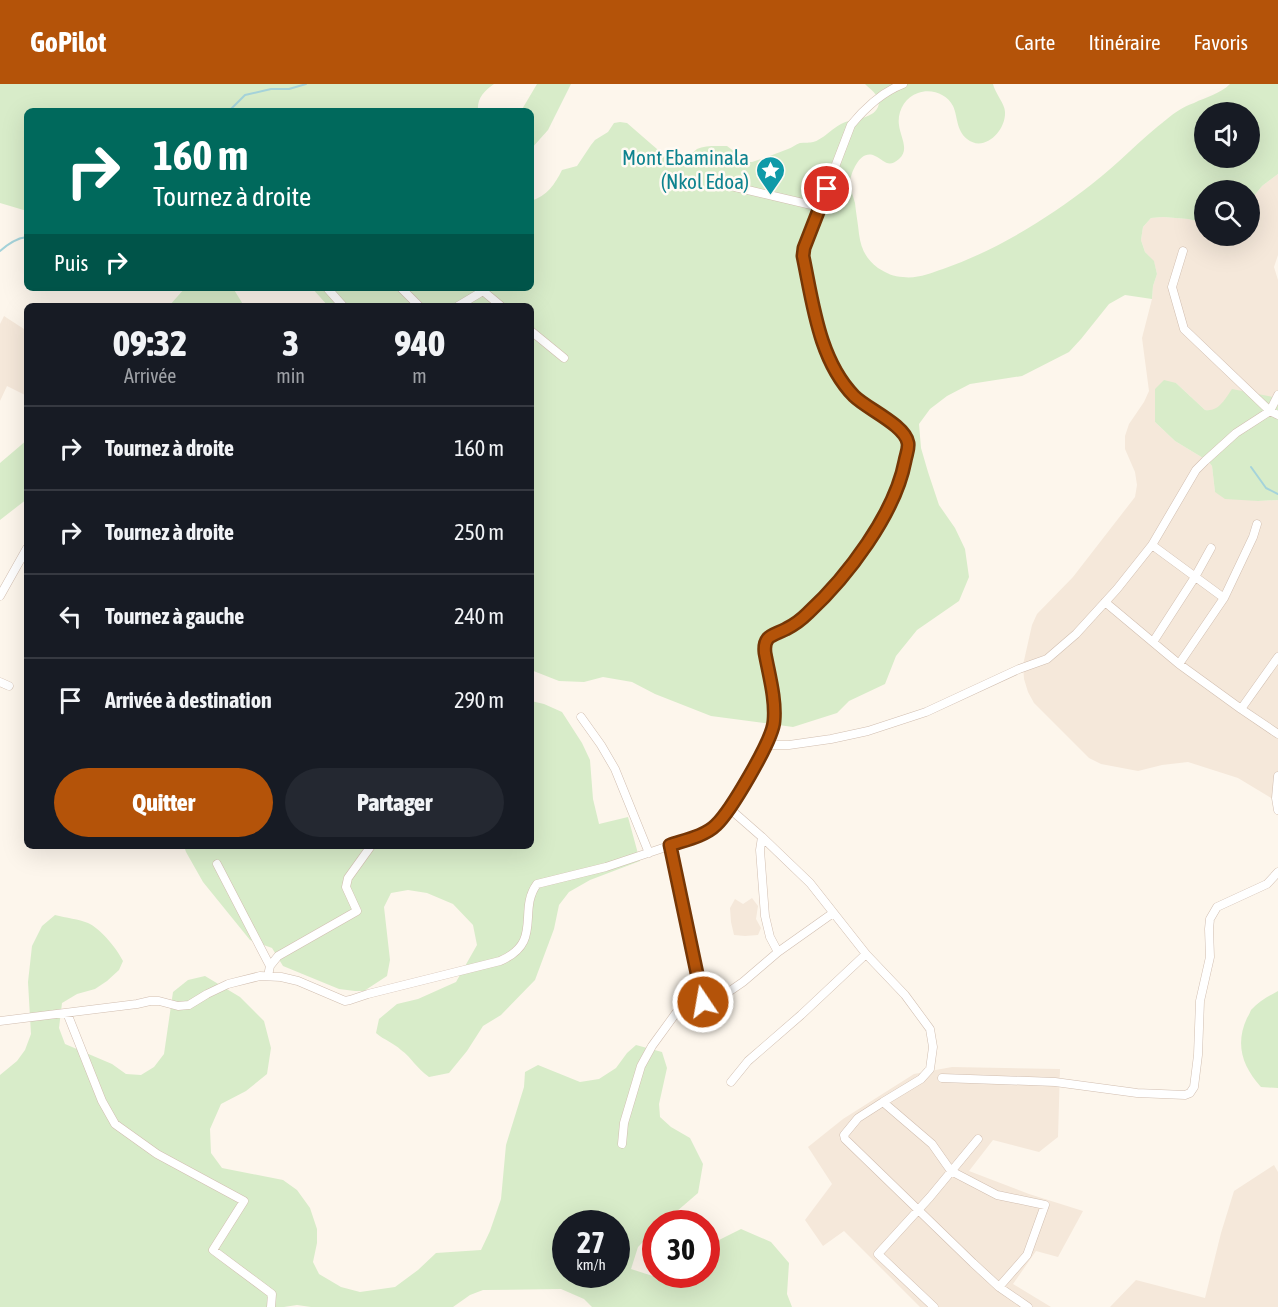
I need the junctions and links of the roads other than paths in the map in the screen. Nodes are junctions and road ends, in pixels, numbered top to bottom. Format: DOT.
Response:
graph roads {
  1 [pos="903,84"];
  2 [pos="731,186"];
  3 [pos="820,207"];
  4 [pos="1183,251"];
  5 [pos="330,291"];
  6 [pos="404,291"];
  7 [pos="483,291"];
  8 [pos="483,291"];
  9 [pos="340,303"];
  10 [pos="416,303"];
  11 [pos="463,303"];
  12 [pos="497,303"];
  13 [pos="534,333"];
  14 [pos="564,358"];
  15 [pos="1278,395"];
  16 [pos="1274,413"];
  17 [pos="1257,524"];
  18 [pos="1152,545"];
  19 [pos="1211,548"];
  20 [pos="24,553"];
  21 [pos="1195,577"];
  22 [pos="0,596"];
  23 [pos="1224,598"];
  24 [pos="1105,602"];
  25 [pos="1153,642"];
  26 [pos="1278,657"];
  27 [pos="1179,664"];
  28 [pos="0,682"];
  29 [pos="9,686"];
  30 [pos="1241,710"];
  31 [pos="581,717"];
  32 [pos="1278,734"];
  33 [pos="767,745"];
  34 [pos="1278,776"];
  35 [pos="730,809"];
  36 [pos="1278,810"];
  37 [pos="762,837"];
  38 [pos="670,845"];
  39 [pos="369,849"];
  40 [pos="649,853"];
  41 [pos="217,864"];
  42 [pos="1278,872"];
  43 [pos="833,913"];
  44 [pos="778,952"];
  45 [pos="866,954"];
  46 [pos="270,966"];
  47 [pos="268,976"];
  48 [pos="703,1002"];
  49 [pos="67,1013"];
  50 [pos="0,1021"];
  51 [pos="942,1078"];
  52 [pos="731,1082"];
  53 [pos="883,1102"];
  54 [pos="978,1139"];
  55 [pos="621,1144"];
  56 [pos="951,1171"];
  57 [pos="918,1210"];
  58 [pos="999,1287"];
  59 [pos="271,1307"];
  60 [pos="934,1307"];
  61 [pos="1028,1307"];
  1 -- 3 [label="street"];
  2 -- 3 [label="street"];
  3 -- 33 [label="street"];
  4 -- 16 [label="street"];
  5 -- 9 [label="street"];
  6 -- 10 [label="street"];
  7 -- 12 [label="street"];
  8 -- 11 [label="street"];
  13 -- 14 [label="street"];
  15 -- 16 [label="street"];
  16 -- 18 [label="street"];
  17 -- 23 [label="street"];
  18 -- 21 [label="street"];
  18 -- 24 [label="street"];
  19 -- 21 [label="street"];
  20 -- 22 [label="street"];
  21 -- 23 [label="street"];
  21 -- 25 [label="street"];
  23 -- 27 [label="street"];
  24 -- 25 [label="street"];
  24 -- 33 [label="street"];
  25 -- 27 [label="street"];
  26 -- 30 [label="street"];
  27 -- 30 [label="street"];
  28 -- 29 [label="street"];
  30 -- 32 [label="street"];
  31 -- 40 [label="street"];
  33 -- 35 [label="street"];
  34 -- 36 [label="street"];
  35 -- 37 [label="street"];
  35 -- 38 [label="street"];
  37 -- 43 [label="street"];
  37 -- 44 [label="street"];
  38 -- 40 [label="street"];
  38 -- 48 [label="street"];
  39 -- 46 [label="street"];
  40 -- 47 [label="street"];
  41 -- 46 [label="street"];
  42 -- 51 [label="street"];
  43 -- 44 [label="street"];
  43 -- 45 [label="street"];
  44 -- 48 [label="street"];
  45 -- 52 [label="street"];
  45 -- 53 [label="street"];
  46 -- 47 [label="street"];
  47 -- 49 [label="street"];
  48 -- 55 [label="street"];
  49 -- 50 [label="street"];
  49 -- 59 [label="street"];
  53 -- 56 [label="street"];
  53 -- 57 [label="street"];
  54 -- 56 [label="street"];
  56 -- 57 [label="street"];
  56 -- 58 [label="street"];
  57 -- 58 [label="street"];
  57 -- 60 [label="street"];
  58 -- 61 [label="street"];
}
